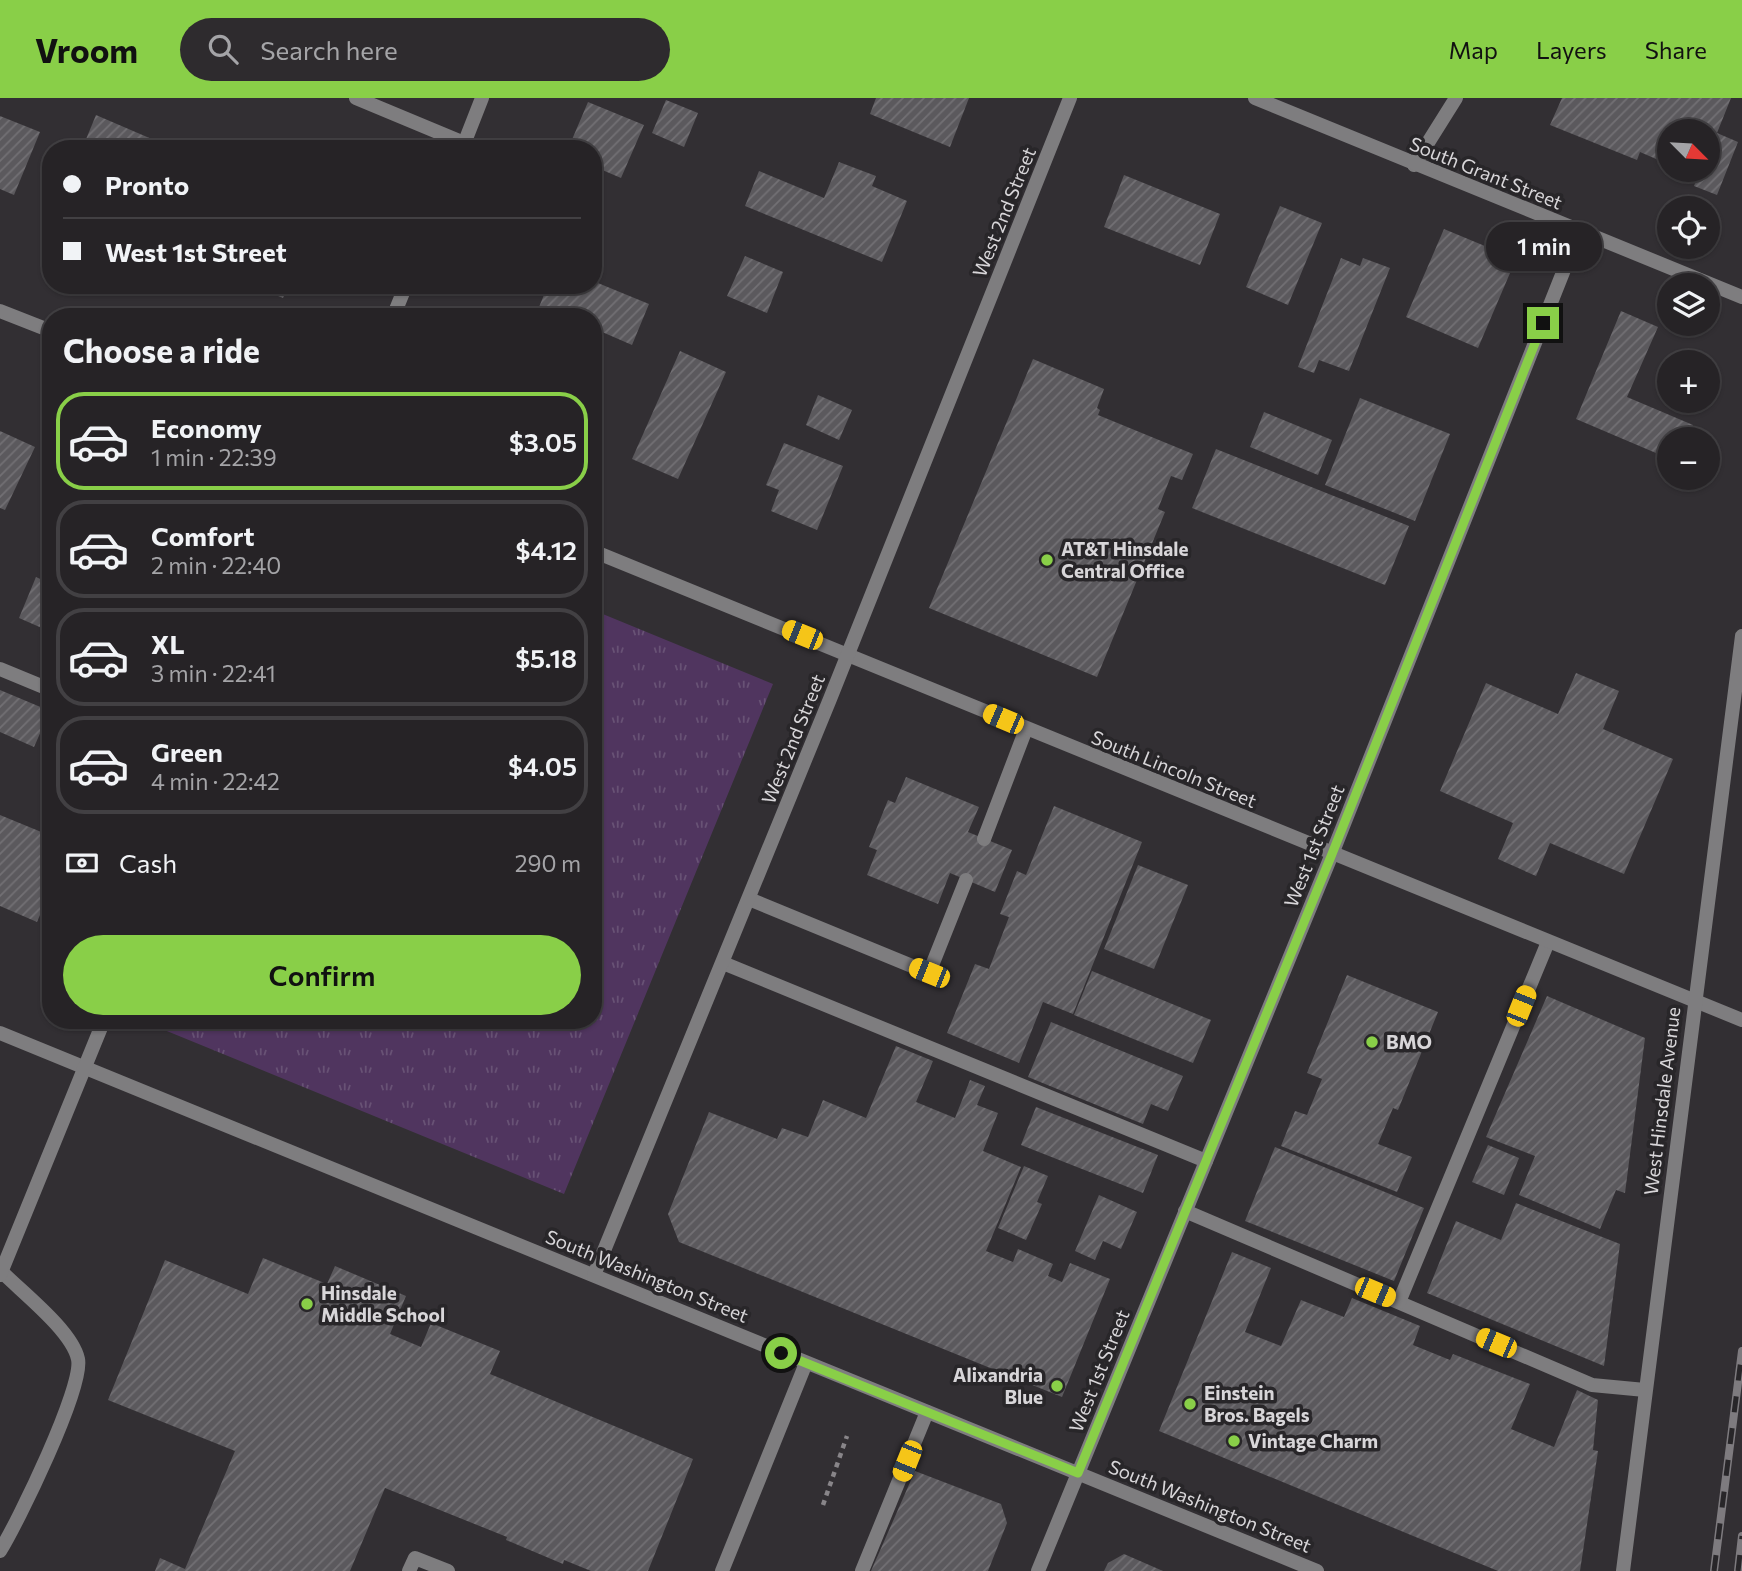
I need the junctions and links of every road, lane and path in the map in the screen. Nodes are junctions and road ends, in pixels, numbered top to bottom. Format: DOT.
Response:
graph roads {
  1 [pos="356,98"];
  2 [pos="482,98"];
  3 [pos="1070,98"];
  4 [pos="1255,98"];
  5 [pos="1456,98"];
  6 [pos="450,140"];
  7 [pos="465,140"];
  8 [pos="1414,165"];
  9 [pos="1579,232"];
  10 [pos="1742,297"];
  11 [pos="0,310"];
  12 [pos="42,327"];
  13 [pos="602,555"];
  14 [pos="1742,636"];
  15 [pos="849,653"];
  16 [pos="0,669"];
  17 [pos="42,686"];
  18 [pos="1026,729"];
  19 [pos="984,839"];
  20 [pos="1332,854"];
  21 [pos="967,880"];
  22 [pos="749,899"];
  23 [pos="1549,943"];
  24 [pos="723,963"];
  25 [pos="1694,1000"];
  26 [pos="1742,1020"];
  27 [pos="100,1029"];
  28 [pos="0,1033"];
  29 [pos="85,1068"];
  30 [pos="1206,1161"];
  31 [pos="1185,1211"];
  32 [pos="1,1274"];
  33 [pos="594,1275"];
  34 [pos="1399,1302"];
  35 [pos="806,1363"];
  36 [pos="1645,1390"];
  37 [pos="927,1412"];
  38 [pos="847,1436"];
  39 [pos="1078,1473"];
  40 [pos="823,1505"];
  41 [pos="0,1551"];
  42 [pos="410,1571"];
  43 [pos="448,1571"];
  44 [pos="722,1571"];
  45 [pos="862,1571"];
  46 [pos="1038,1571"];
  47 [pos="1317,1571"];
  48 [pos="1623,1571"];
  1 -- 6 [label="street"];
  2 -- 7 [label="street"];
  3 -- 15 [label="street, West 2nd Street"];
  4 -- 8 [label="street, South Grant Street"];
  5 -- 8 [label="street"];
  8 -- 9 [label="street, South Grant Street"];
  9 -- 10 [label="street, South Grant Street"];
  9 -- 20 [label="street, West 1st Street"];
  11 -- 12 [label="street"];
  13 -- 15 [label="street, South Lincoln Street"];
  14 -- 25 [label="street, West Hinsdale Avenue"];
  15 -- 18 [label="street, South Lincoln Street"];
  15 -- 22 [label="street, West 2nd Street"];
  16 -- 17 [label="street"];
  18 -- 19 [label="street"];
  18 -- 20 [label="street, South Lincoln Street"];
  20 -- 23 [label="street, South Lincoln Street"];
  20 -- 30 [label="street, West 1st Street"];
  21 -- 22 [label="street"];
  22 -- 24 [label="street, West 2nd Street"];
  23 -- 25 [label="street, South Lincoln Street"];
  23 -- 34 [label="street"];
  24 -- 30 [label="street"];
  24 -- 33 [label="street, West 2nd Street"];
  25 -- 26 [label="street, South Lincoln Street"];
  25 -- 36 [label="street, West Hinsdale Avenue"];
  27 -- 29 [label="street"];
  28 -- 29 [label="street, South Washington Street"];
  29 -- 32 [label="street"];
  29 -- 33 [label="street, South Washington Street"];
  30 -- 31 [label="street, West 1st Street"];
  31 -- 34 [label="street"];
  31 -- 39 [label="street, West 1st Street"];
  32 -- 41 [label="street"];
  33 -- 35 [label="street, South Washington Street"];
  34 -- 36 [label="street"];
  35 -- 37 [label="street, South Washington Street"];
  35 -- 44 [label="street"];
  36 -- 48 [label="street, West Hinsdale Avenue"];
  37 -- 39 [label="street, South Washington Street"];
  37 -- 45 [label="street"];
  38 -- 40 [label="path"];
  39 -- 46 [label="street, West 1st Street"];
  39 -- 47 [label="street, South Washington Street"];
  42 -- 43 [label="street"];
}
